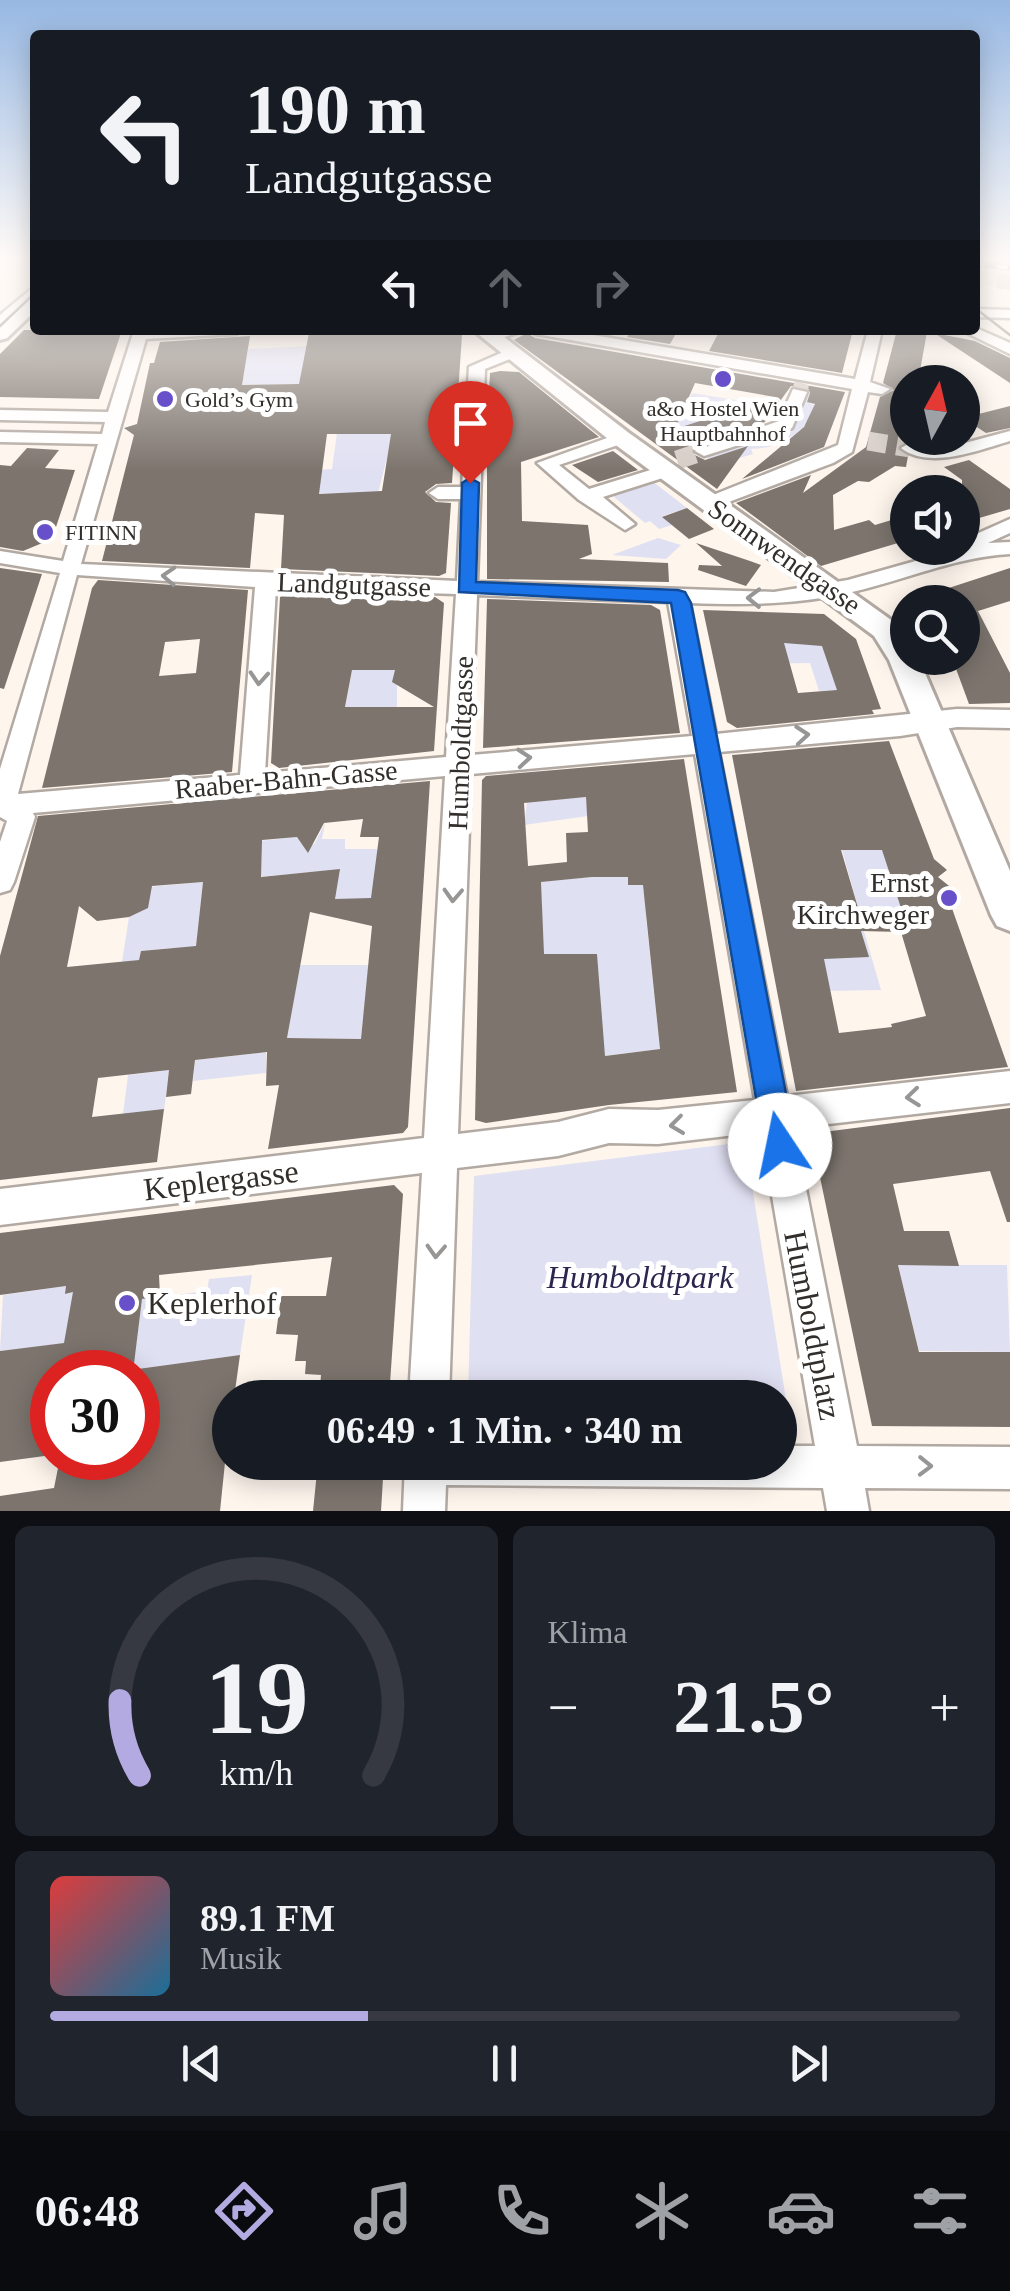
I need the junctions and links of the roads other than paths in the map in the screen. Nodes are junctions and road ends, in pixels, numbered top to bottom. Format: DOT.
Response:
graph roads {
  1 [pos="139,335"];
  2 [pos="489,335"];
  3 [pos="561,335"];
  4 [pos="874,335"];
  5 [pos="980,335"];
  6 [pos="1010,349"];
  7 [pos="510,354"];
  8 [pos="845,358"];
  9 [pos="868,362"];
  10 [pos="802,384"];
  11 [pos="873,387"];
  12 [pos="114,417"];
  13 [pos="3,427"];
  14 [pos="1010,436"];
  15 [pos="621,438"];
  16 [pos="108,440"];
  17 [pos="980,444"];
  18 [pos="0,450"];
  19 [pos="704,451"];
  20 [pos="668,466"];
  21 [pos="438,492"];
  22 [pos="470,493"];
  23 [pos="586,496"];
  24 [pos="710,503"];
  25 [pos="625,524"];
  26 [pos="1010,525"];
  27 [pos="980,541"];
  28 [pos="1010,548"];
  29 [pos="980,550"];
  30 [pos="0,557"];
  31 [pos="920,565"];
  32 [pos="266,581"];
  33 [pos="466,588"];
  34 [pos="830,590"];
  35 [pos="678,596"];
  36 [pos="1010,719"];
  37 [pos="931,722"];
  38 [pos="705,743"];
  39 [pos="460,764"];
  40 [pos="252,782"];
  41 [pos="1,806"];
  42 [pos="0,882"];
  43 [pos="1010,916"];
  44 [pos="1010,1086"];
  45 [pos="774,1112"];
  46 [pos="441,1154"];
  47 [pos="0,1207"];
  48 [pos="431,1380"];
  49 [pos="797,1464"];
  50 [pos="840,1464"];
  51 [pos="1010,1468"];
  52 [pos="425,1480"];
  53 [pos="424,1511"];
  54 [pos="848,1511"];
  1 -- 12 [label="street"];
  2 -- 7 [label="main road, Sonnwendgasse"];
  3 -- 10 [label="street"];
  4 -- 9 [label="street"];
  5 -- 6 [label="street"];
  7 -- 15 [label="main road, Sonnwendgasse"];
  7 -- 22 [label="street, Humboldtgasse"];
  8 -- 9 [label="street"];
  9 -- 11 [label="street"];
  10 -- 11 [label="street"];
  10 -- 19 [label="street"];
  11 -- 24 [label="street"];
  12 -- 13 [label="street"];
  12 -- 16 [label="street"];
  13 -- 16 [label="street"];
  13 -- 18 [label="street"];
  14 -- 17 [label="street"];
  15 -- 20 [label="main road, Sonnwendgasse"];
  15 -- 23 [label="street"];
  16 -- 41 [label="street"];
  20 -- 23 [label="street"];
  20 -- 24 [label="main road, Sonnwendgasse"];
  21 -- 22 [label="street"];
  22 -- 33 [label="street, Humboldtgasse"];
  23 -- 25 [label="street"];
  24 -- 34 [label="main road, Sonnwendgasse"];
  26 -- 27 [label="street"];
  28 -- 29 [label="street"];
  32 -- 30 [label="street, Landgutgasse, one-way"];
  31 -- 34 [label="street, Landgutgasse"];
  32 -- 33 [label="street, Landgutgasse"];
  32 -- 40 [label="street, one-way"];
  33 -- 35 [label="street, Landgutgasse"];
  33 -- 39 [label="street, Humboldtgasse"];
  34 -- 35 [label="street, Landgutgasse, one-way"];
  34 -- 37 [label="main road, Sonnwendgasse"];
  35 -- 38 [label="street, Humboldtplatz"];
  36 -- 37 [label="street, Raaber-Bahn-Gasse"];
  38 -- 37 [label="street, Raaber-Bahn-Gasse, one-way"];
  37 -- 43 [label="main road, Sonnwendgasse"];
  39 -- 38 [label="street, Raaber-Bahn-Gasse, one-way"];
  38 -- 45 [label="street, Humboldtplatz"];
  39 -- 40 [label="street, Raaber-Bahn-Gasse"];
  39 -- 46 [label="street, Humboldtgasse, one-way"];
  40 -- 41 [label="street, Raaber-Bahn-Gasse"];
  41 -- 42 [label="street"];
  44 -- 45 [label="street, one-way"];
  45 -- 46 [label="street, one-way"];
  45 -- 50 [label="street, Humboldtplatz"];
  46 -- 47 [label="street, Keplergasse"];
  46 -- 48 [label="street, one-way"];
  49 -- 50 [label="street"];
  50 -- 51 [label="street, one-way"];
  50 -- 54 [label="street, Humboldtplatz"];
  52 -- 53 [label="street"];
}
